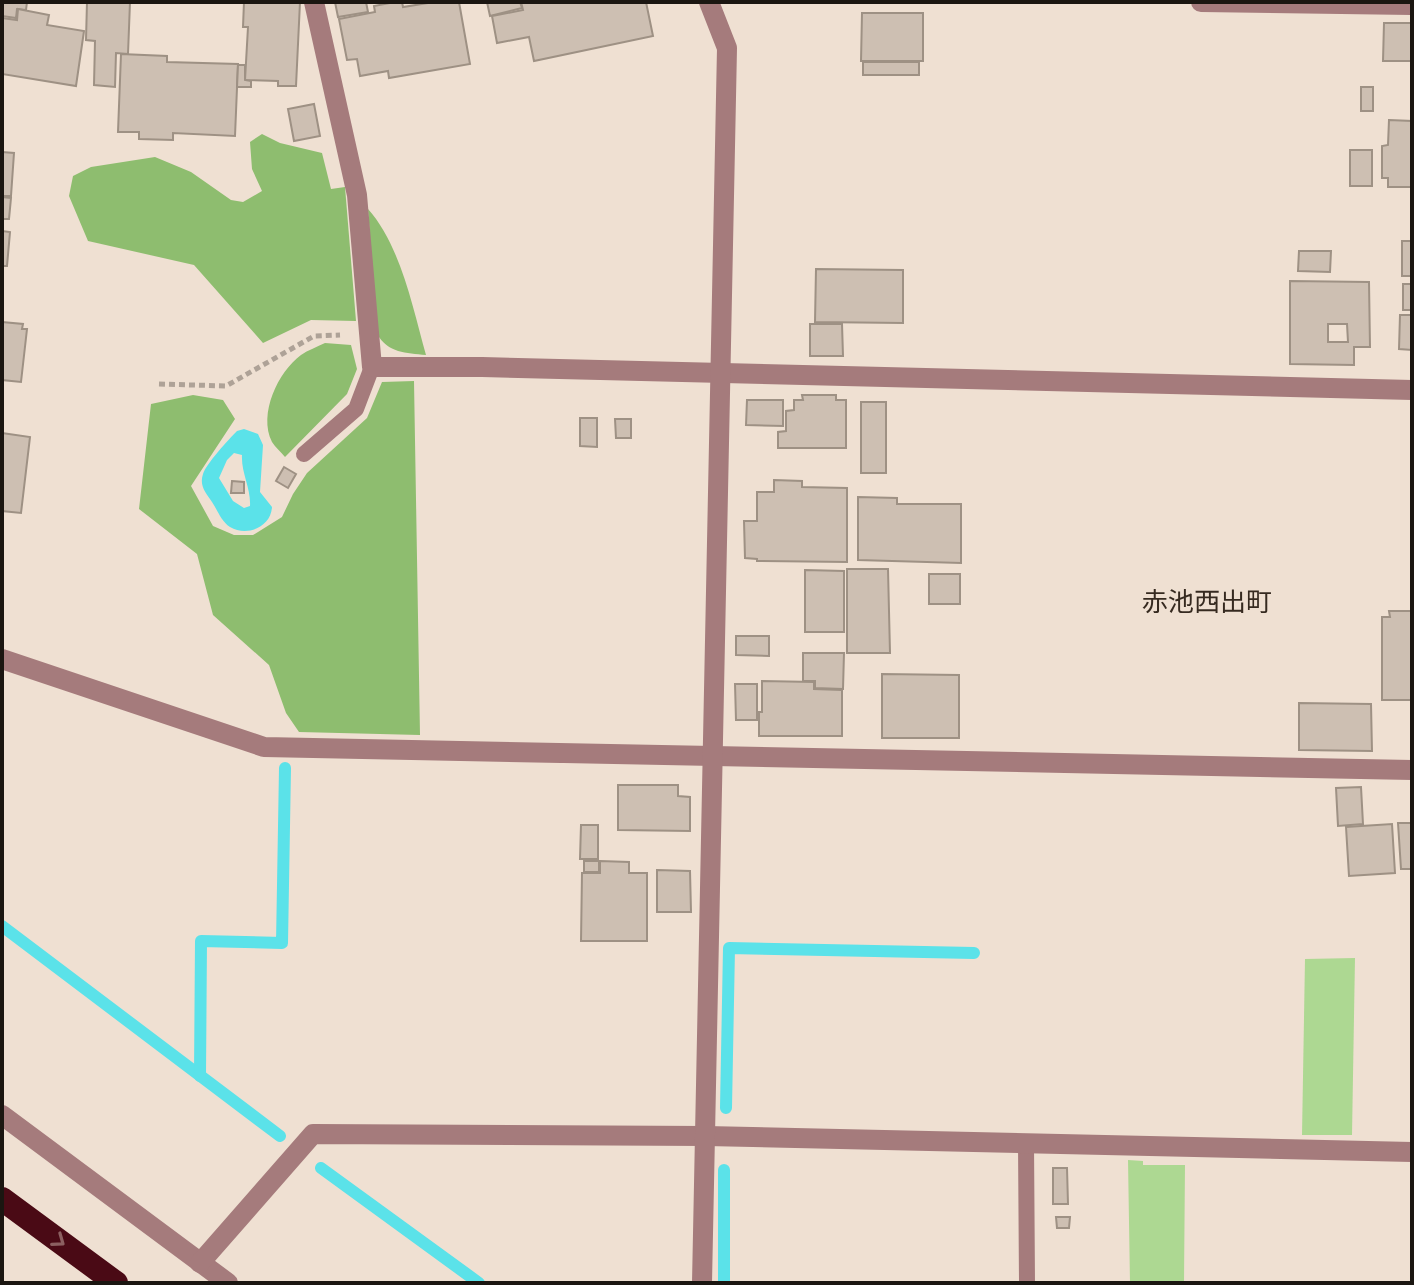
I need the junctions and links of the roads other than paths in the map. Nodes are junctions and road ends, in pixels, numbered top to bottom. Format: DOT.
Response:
graph roads {
  1 [pos="314,2"];
  2 [pos="709,2"];
  3 [pos="1201,2"];
  4 [pos="1412,5"];
  5 [pos="372,367"];
  6 [pos="720,373"];
  7 [pos="1412,390"];
  8 [pos="304,454"];
  9 [pos="2,659"];
  10 [pos="713,755"];
  11 [pos="1412,770"];
  12 [pos="2,1115"];
  13 [pos="706,1136"];
  14 [pos="1026,1143"];
  15 [pos="1412,1152"];
  16 [pos="2,1199"];
  17 [pos="200,1263"];
  18 [pos="116,1283"];
  19 [pos="228,1283"];
  20 [pos="702,1283"];
  21 [pos="1027,1283"];
  1 -- 5 [label="street"];
  2 -- 6 [label="street"];
  3 -- 4 [label="street"];
  5 -- 6 [label="street"];
  5 -- 8 [label="lane"];
  6 -- 7 [label="street"];
  6 -- 10 [label="street"];
  9 -- 10 [label="street"];
  10 -- 11 [label="street"];
  10 -- 13 [label="street"];
  12 -- 17 [label="street"];
  13 -- 14 [label="street"];
  13 -- 17 [label="street"];
  13 -- 20 [label="street"];
  14 -- 15 [label="street"];
  14 -- 21 [label="lane"];
  16 -- 18 [label="highway, one-way"];
  17 -- 19 [label="street"];
}
